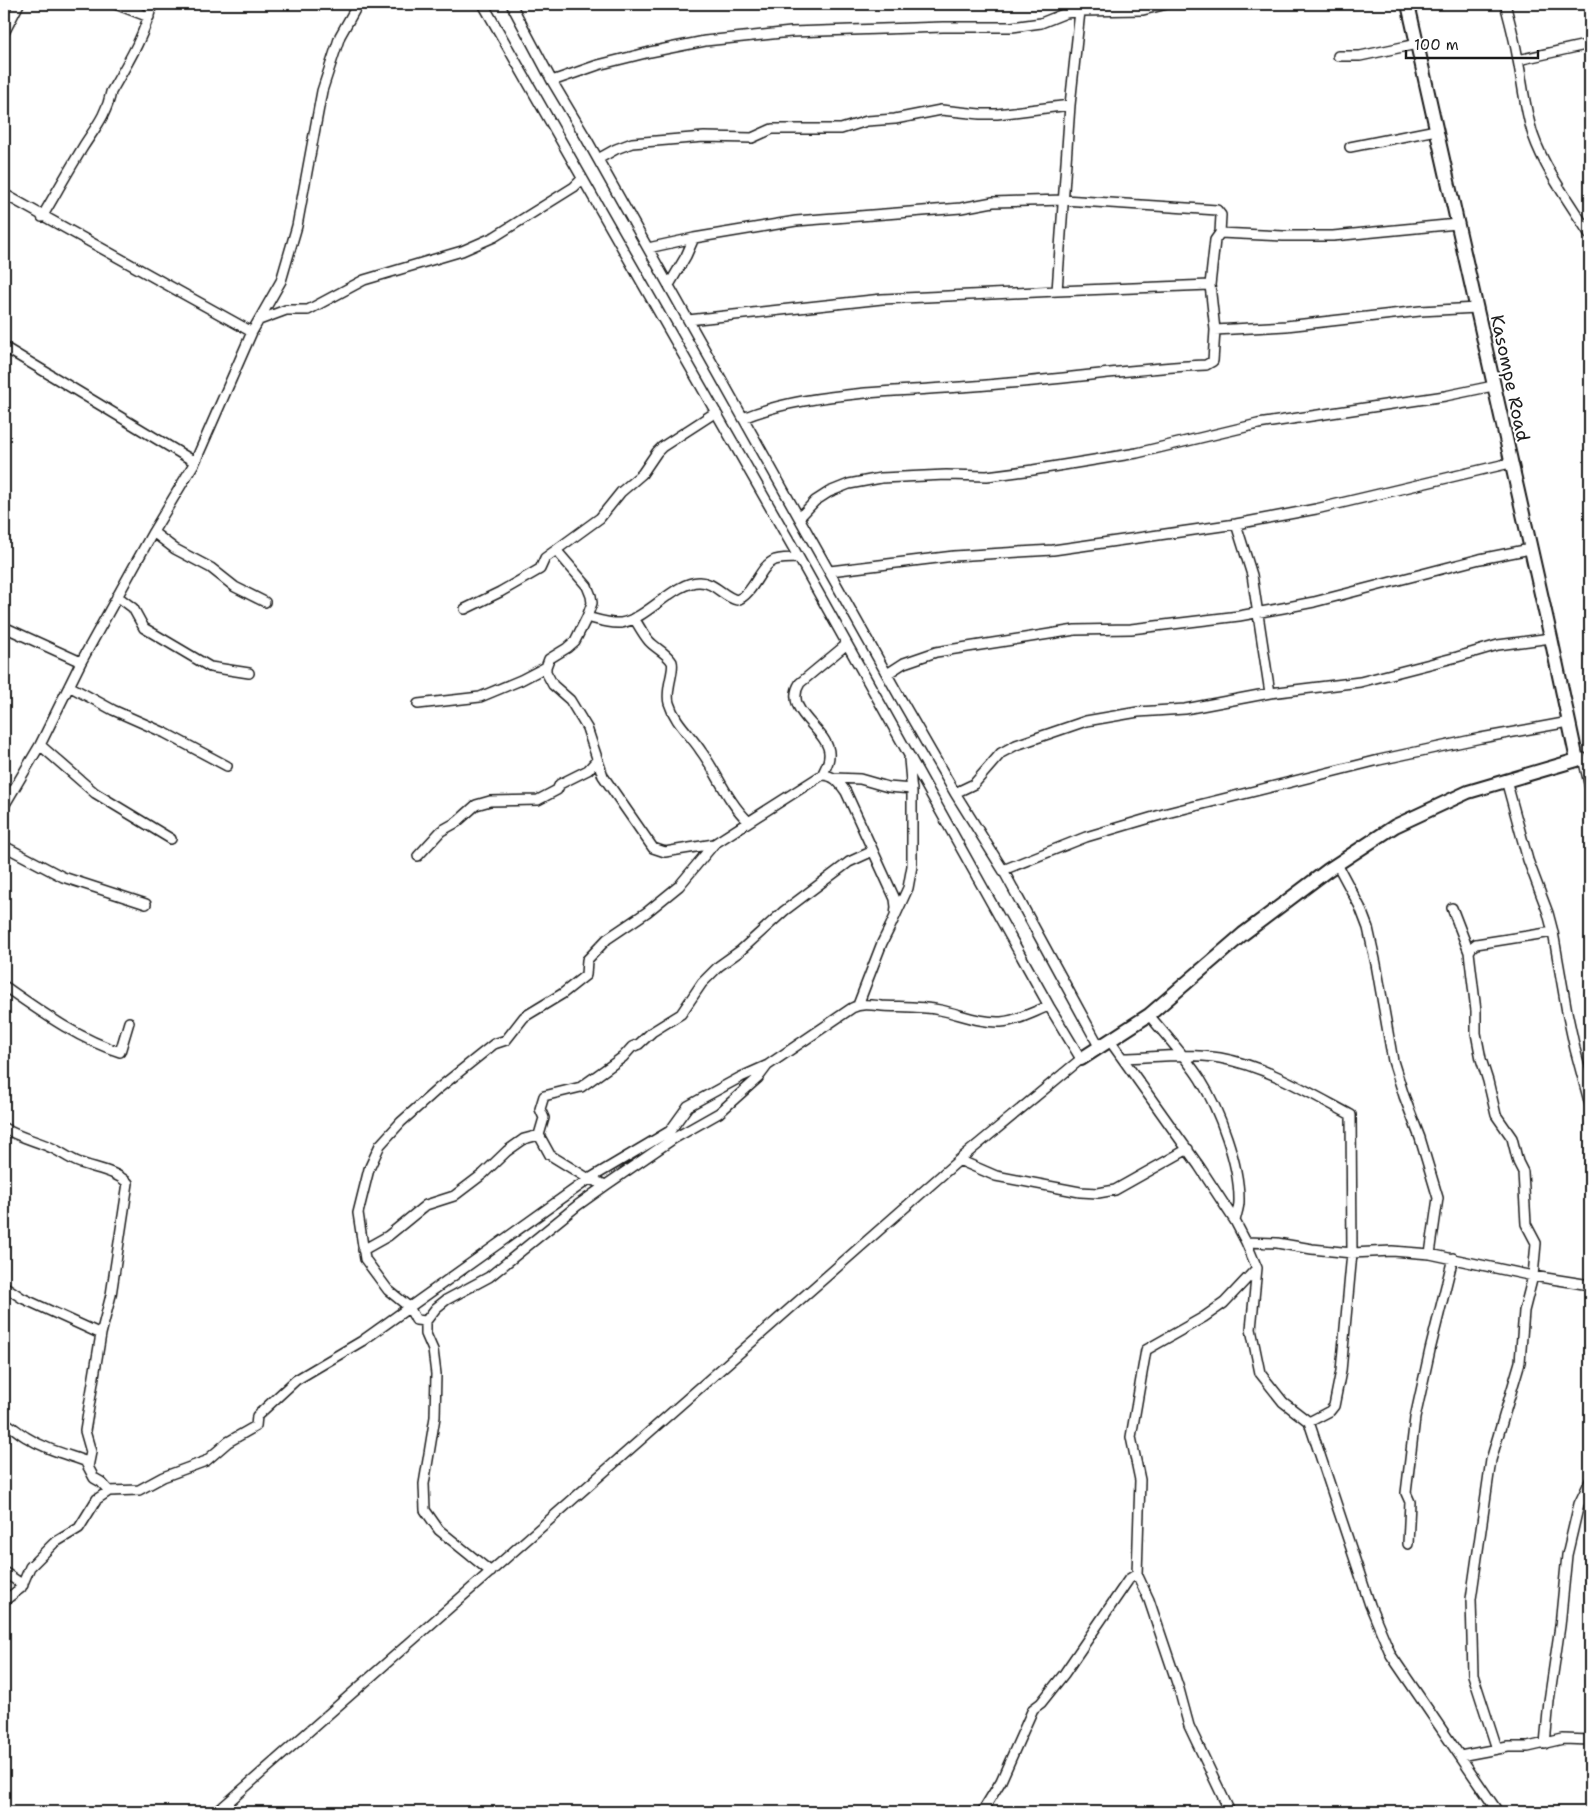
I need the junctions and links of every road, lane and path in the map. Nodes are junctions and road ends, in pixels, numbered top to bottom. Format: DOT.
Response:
graph roads {
  1 [pos="19,4"];
  2 [pos="115,4"];
  3 [pos="152,4"];
  4 [pos="358,4"];
  5 [pos="483,4"];
  6 [pos="511,4"];
  7 [pos="1167,4"];
  8 [pos="1408,4"];
  9 [pos="1505,4"];
  10 [pos="1080,11"];
  11 [pos="149,17"];
  12 [pos="4,33"];
  13 [pos="1417,44"];
  14 [pos="1590,44"];
  15 [pos="1338,56"];
  16 [pos="1518,60"];
  17 [pos="552,81"];
  18 [pos="1070,105"];
  19 [pos="1436,130"];
  20 [pos="1350,148"];
  21 [pos="598,159"];
  22 [pos="582,179"];
  23 [pos="4,194"];
  24 [pos="1064,200"];
  25 [pos="42,216"];
  26 [pos="1457,224"];
  27 [pos="1220,233"];
  28 [pos="1590,235"];
  29 [pos="694,238"];
  30 [pos="648,248"];
  31 [pos="1210,285"];
  32 [pos="669,286"];
  33 [pos="1057,291"];
  34 [pos="1477,308"];
  35 [pos="259,320"];
  36 [pos="688,320"];
  37 [pos="1214,330"];
  38 [pos="252,332"];
  39 [pos="4,347"];
  40 [pos="1493,386"];
  41 [pos="716,412"];
  42 [pos="743,418"];
  43 [pos="195,462"];
  44 [pos="1510,463"];
  45 [pos="800,518"];
  46 [pos="1236,524"];
  47 [pos="153,532"];
  48 [pos="1530,549"];
  49 [pos="556,550"];
  50 [pos="799,558"];
  51 [pos="830,571"];
  52 [pos="117,596"];
  53 [pos="265,602"];
  54 [pos="465,609"];
  55 [pos="1258,613"];
  56 [pos="587,617"];
  57 [pos="634,618"];
  58 [pos="4,627"];
  59 [pos="1551,638"];
  60 [pos="847,644"];
  61 [pos="80,662"];
  62 [pos="546,667"];
  63 [pos="249,673"];
  64 [pos="887,674"];
  65 [pos="69,686"];
  66 [pos="1270,693"];
  67 [pos="418,704"];
  68 [pos="1569,722"];
  69 [pos="40,745"];
  70 [pos="909,756"];
  71 [pos="1583,758"];
  72 [pos="597,760"];
  73 [pos="227,766"];
  74 [pos="822,775"];
  75 [pos="834,778"];
  76 [pos="1506,780"];
  77 [pos="1590,788"];
  78 [pos="912,789"];
  79 [pos="955,793"];
  80 [pos="4,806"];
  81 [pos="748,821"];
  82 [pos="171,839"];
  83 [pos="714,844"];
  84 [pos="4,846"];
  85 [pos="873,851"];
  86 [pos="418,856"];
  87 [pos="1337,864"];
  88 [pos="1003,870"];
  89 [pos="146,904"];
  90 [pos="1452,908"];
  91 [pos="895,916"];
  92 [pos="1553,932"];
  93 [pos="1469,952"];
  94 [pos="4,986"];
  95 [pos="858,1005"];
  96 [pos="1048,1006"];
  97 [pos="1149,1015"];
  98 [pos="129,1022"];
  99 [pos="1105,1044"];
  100 [pos="1182,1055"];
  101 [pos="1124,1058"];
  102 [pos="1081,1059"];
  103 [pos="768,1065"];
  104 [pos="1590,1105"];
  105 [pos="4,1128"];
  106 [pos="539,1135"];
  107 [pos="1188,1149"];
  108 [pos="959,1160"];
  109 [pos="589,1179"];
  110 [pos="606,1185"];
  111 [pos="1235,1221"];
  112 [pos="1246,1242"];
  113 [pos="364,1250"];
  114 [pos="1352,1253"];
  115 [pos="1430,1254"];
  116 [pos="1453,1258"];
  117 [pos="1257,1268"];
  118 [pos="1533,1276"];
  119 [pos="1590,1285"];
  120 [pos="4,1286"];
  121 [pos="409,1307"];
  122 [pos="426,1321"];
  123 [pos="101,1334"];
  124 [pos="4,1422"];
  125 [pos="1309,1422"];
  126 [pos="88,1468"];
  127 [pos="1590,1481"];
  128 [pos="109,1490"];
  129 [pos="1408,1544"];
  130 [pos="4,1572"];
  131 [pos="491,1572"];
  132 [pos="1137,1574"];
  133 [pos="23,1585"];
  134 [pos="4,1601"];
  135 [pos="1590,1740"];
  136 [pos="1545,1744"];
  137 [pos="1497,1749"];
  138 [pos="1460,1756"];
  139 [pos="217,1812"];
  140 [pos="982,1812"];
  141 [pos="1230,1812"];
  142 [pos="1498,1812"];
  1 -- 12 [label="street"];
  2 -- 11 [label="street"];
  3 -- 11 [label="street"];
  4 -- 35 [label="street"];
  5 -- 22 [label="street"];
  6 -- 17 [label="street"];
  7 -- 10 [label="street"];
  8 -- 13 [label="street, Kasompe Road"];
  9 -- 16 [label="street"];
  10 -- 17 [label="street"];
  10 -- 18 [label="street"];
  11 -- 25 [label="street"];
  13 -- 15 [label="street"];
  13 -- 19 [label="street, Kasompe Road"];
  14 -- 16 [label="street"];
  16 -- 28 [label="street"];
  17 -- 21 [label="street"];
  18 -- 21 [label="street"];
  18 -- 24 [label="street"];
  19 -- 20 [label="street"];
  19 -- 26 [label="street, Kasompe Road"];
  21 -- 30 [label="street"];
  22 -- 35 [label="street"];
  22 -- 41 [label="street"];
  23 -- 25 [label="street"];
  24 -- 27 [label="street"];
  24 -- 29 [label="street"];
  24 -- 33 [label="street"];
  25 -- 38 [label="street"];
  26 -- 27 [label="street"];
  26 -- 34 [label="street, Kasompe Road"];
  27 -- 31 [label="street"];
  29 -- 30 [label="street"];
  29 -- 32 [label="street"];
  30 -- 32 [label="street"];
  31 -- 33 [label="street"];
  31 -- 37 [label="street"];
  32 -- 36 [label="street"];
  33 -- 36 [label="street"];
  34 -- 37 [label="street"];
  34 -- 40 [label="street, Kasompe Road"];
  35 -- 38 [label="street"];
  36 -- 42 [label="street"];
  37 -- 42 [label="street"];
  38 -- 43 [label="street"];
  39 -- 43 [label="street"];
  40 -- 44 [label="street, Kasompe Road"];
  40 -- 45 [label="street"];
  41 -- 49 [label="street"];
  41 -- 50 [label="street"];
  42 -- 45 [label="street"];
  43 -- 47 [label="street"];
  44 -- 46 [label="street"];
  44 -- 48 [label="street, Kasompe Road"];
  45 -- 51 [label="street"];
  46 -- 51 [label="street"];
  46 -- 55 [label="street"];
  47 -- 52 [label="street"];
  47 -- 53 [label="street"];
  48 -- 55 [label="street"];
  48 -- 59 [label="street, Kasompe Road"];
  49 -- 54 [label="street"];
  49 -- 56 [label="street"];
  50 -- 57 [label="street"];
  50 -- 60 [label="street"];
  51 -- 64 [label="street"];
  52 -- 61 [label="street"];
  52 -- 63 [label="street"];
  55 -- 64 [label="street"];
  55 -- 66 [label="street"];
  56 -- 57 [label="street"];
  56 -- 62 [label="street"];
  57 -- 81 [label="street"];
  58 -- 61 [label="street"];
  59 -- 66 [label="street"];
  59 -- 68 [label="street, Kasompe Road"];
  60 -- 70 [label="street"];
  60 -- 74 [label="street"];
  61 -- 65 [label="street"];
  62 -- 67 [label="street"];
  62 -- 72 [label="street"];
  64 -- 79 [label="street"];
  65 -- 69 [label="street"];
  65 -- 73 [label="street"];
  66 -- 79 [label="street"];
  68 -- 71 [label="street, Kasompe Road"];
  68 -- 88 [label="street"];
  69 -- 80 [label="street"];
  69 -- 82 [label="street"];
  70 -- 78 [label="street"];
  70 -- 96 [label="street"];
  71 -- 76 [label="street"];
  71 -- 77 [label="street"];
  72 -- 83 [label="street"];
  72 -- 86 [label="street"];
  74 -- 75 [label="street"];
  74 -- 81 [label="street"];
  75 -- 78 [label="street"];
  75 -- 85 [label="street"];
  76 -- 87 [label="street"];
  76 -- 92 [label="street"];
  78 -- 91 [label="street"];
  79 -- 88 [label="street"];
  81 -- 83 [label="street"];
  83 -- 113 [label="street"];
  84 -- 89 [label="street"];
  85 -- 91 [label="street"];
  85 -- 106 [label="street"];
  87 -- 97 [label="street"];
  87 -- 115 [label="street"];
  88 -- 99 [label="street"];
  90 -- 93 [label="street"];
  91 -- 95 [label="street"];
  92 -- 93 [label="street"];
  92 -- 104 [label="street"];
  93 -- 118 [label="street"];
  94 -- 98 [label="street"];
  95 -- 96 [label="street"];
  95 -- 103 [label="street"];
  96 -- 102 [label="street"];
  97 -- 99 [label="street"];
  97 -- 100 [label="street"];
  99 -- 101 [label="street"];
  99 -- 102 [label="street"];
  100 -- 101 [label="street"];
  100 -- 111 [label="street"];
  100 -- 114 [label="street"];
  101 -- 107 [label="street"];
  102 -- 108 [label="street"];
  103 -- 109 [label="street"];
  103 -- 110 [label="street"];
  105 -- 123 [label="street"];
  106 -- 109 [label="street"];
  106 -- 113 [label="street"];
  107 -- 108 [label="street"];
  107 -- 111 [label="street"];
  108 -- 131 [label="street"];
  109 -- 110 [label="street"];
  109 -- 121 [label="street"];
  110 -- 122 [label="street"];
  111 -- 112 [label="street"];
  112 -- 114 [label="street"];
  112 -- 117 [label="street"];
  113 -- 121 [label="street"];
  114 -- 115 [label="street"];
  114 -- 125 [label="street"];
  115 -- 116 [label="street"];
  116 -- 118 [label="street"];
  116 -- 129 [label="street"];
  117 -- 125 [label="street"];
  117 -- 132 [label="street"];
  118 -- 119 [label="street"];
  118 -- 137 [label="street"];
  120 -- 123 [label="street"];
  121 -- 122 [label="street"];
  121 -- 128 [label="street"];
  122 -- 131 [label="street"];
  123 -- 126 [label="street"];
  124 -- 126 [label="street"];
  125 -- 138 [label="street"];
  126 -- 128 [label="street"];
  127 -- 136 [label="street"];
  128 -- 133 [label="street"];
  130 -- 133 [label="street"];
  131 -- 139 [label="street"];
  132 -- 140 [label="street"];
  132 -- 141 [label="street"];
  133 -- 134 [label="street"];
  135 -- 136 [label="street"];
  136 -- 137 [label="street"];
  137 -- 138 [label="street"];
  138 -- 142 [label="street"];
}
